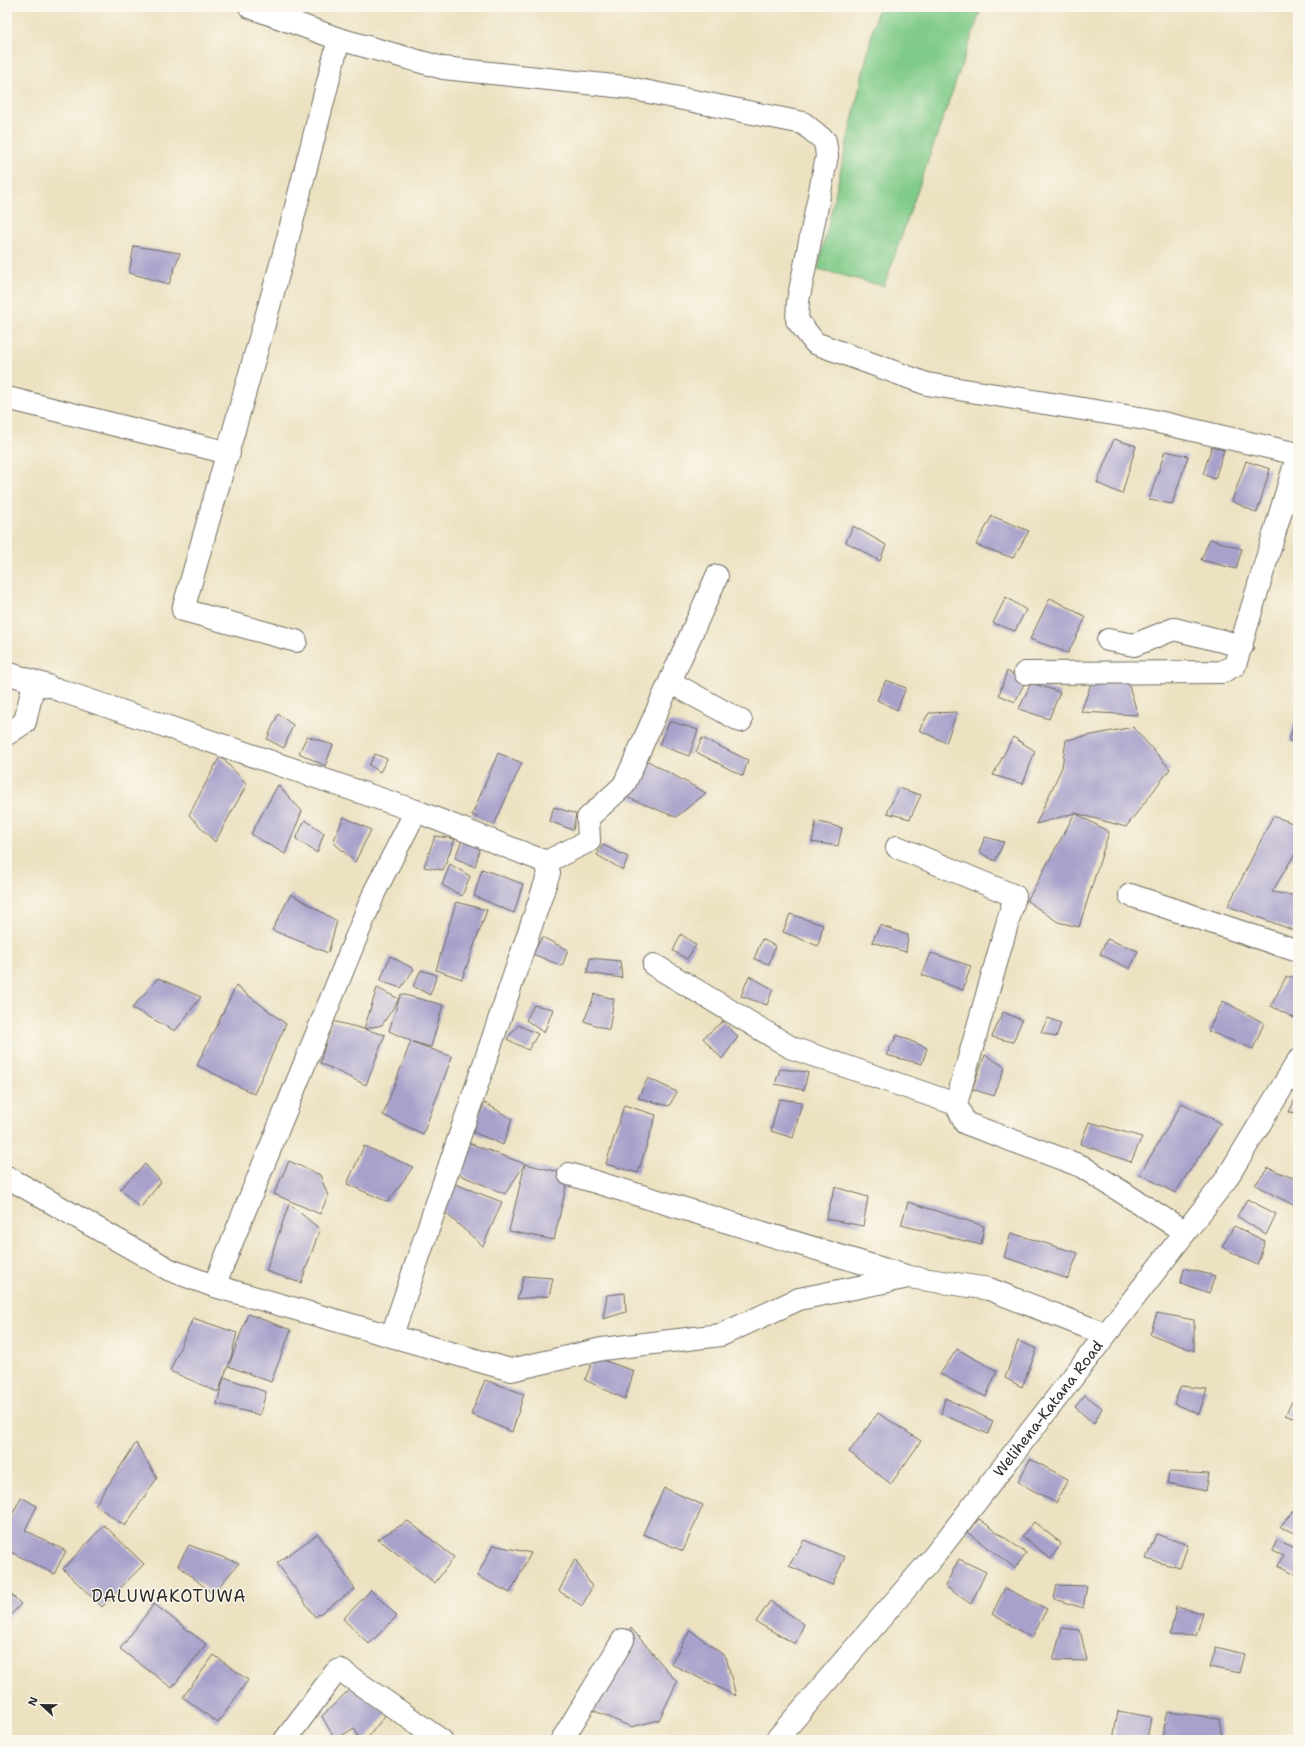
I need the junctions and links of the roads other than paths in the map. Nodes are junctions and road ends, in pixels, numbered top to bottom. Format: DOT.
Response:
graph roads {
  1 [pos="250,7"];
  2 [pos="338,39"];
  3 [pos="7,398"];
  4 [pos="229,453"];
  5 [pos="1298,454"];
  6 [pos="717,576"];
  7 [pos="296,640"];
  8 [pos="1108,640"];
  9 [pos="1242,646"];
  10 [pos="7,673"];
  11 [pos="1025,673"];
  12 [pos="34,682"];
  13 [pos="670,682"];
  14 [pos="740,721"];
  15 [pos="7,734"];
  16 [pos="416,811"];
  17 [pos="897,847"];
  18 [pos="546,862"];
  19 [pos="1130,895"];
  20 [pos="1298,951"];
  21 [pos="654,966"];
  22 [pos="1298,1061"];
  23 [pos="956,1104"];
  24 [pos="569,1174"];
  25 [pos="7,1177"];
  26 [pos="1185,1232"];
  27 [pos="909,1277"];
  28 [pos="214,1286"];
  29 [pos="1105,1334"];
  30 [pos="392,1335"];
  31 [pos="623,1640"];
  32 [pos="285,1740"];
  33 [pos="441,1740"];
  34 [pos="562,1740"];
  35 [pos="776,1740"];
  1 -- 2 [label="street"];
  2 -- 4 [label="street"];
  2 -- 5 [label="street"];
  3 -- 4 [label="street"];
  4 -- 7 [label="street"];
  5 -- 9 [label="street"];
  6 -- 13 [label="street"];
  8 -- 9 [label="street"];
  9 -- 11 [label="street"];
  10 -- 12 [label="street"];
  12 -- 15 [label="street"];
  12 -- 16 [label="street"];
  13 -- 14 [label="street"];
  13 -- 18 [label="street"];
  16 -- 18 [label="street"];
  16 -- 28 [label="street"];
  17 -- 23 [label="street"];
  18 -- 30 [label="street"];
  19 -- 20 [label="street"];
  21 -- 23 [label="street"];
  22 -- 26 [label="street, Welihena-Katana Road"];
  23 -- 26 [label="street"];
  24 -- 27 [label="street"];
  25 -- 28 [label="street"];
  26 -- 29 [label="street, Welihena-Katana Road"];
  27 -- 29 [label="street"];
  27 -- 30 [label="street"];
  28 -- 30 [label="street"];
  29 -- 35 [label="street, Welihena-Katana Road"];
  31 -- 34 [label="street"];
  32 -- 33 [label="street"];
}
